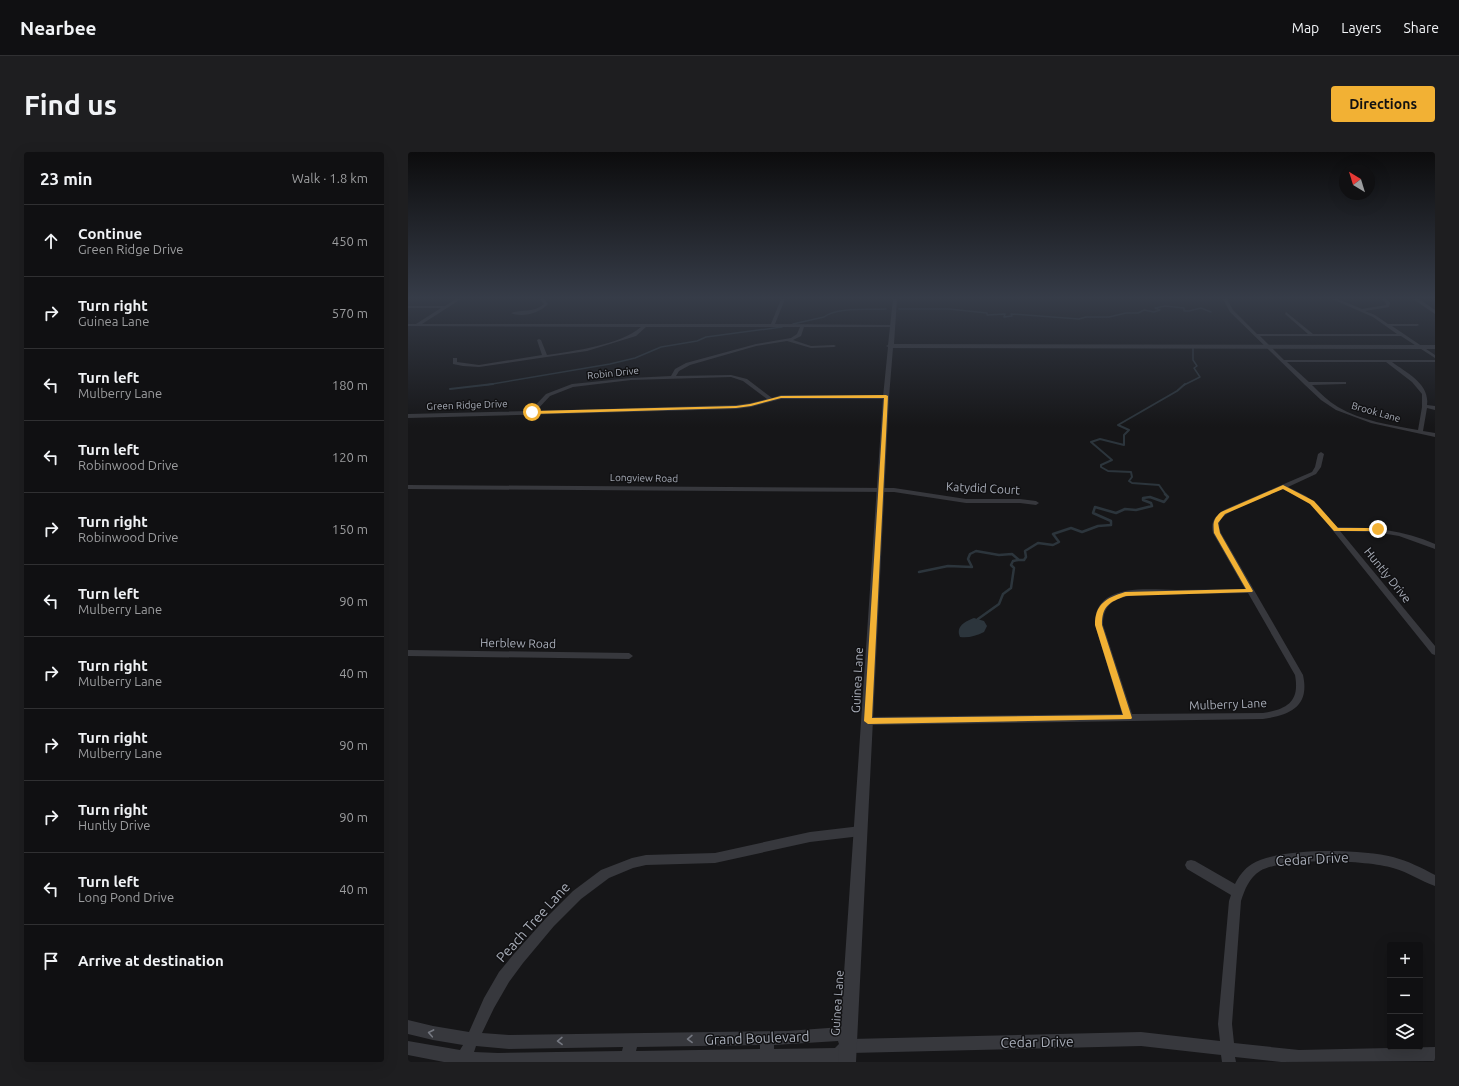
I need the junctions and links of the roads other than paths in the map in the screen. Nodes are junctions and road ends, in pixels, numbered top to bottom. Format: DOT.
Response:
graph roads {
  1 [pos="540,341"];
  2 [pos="615,341"];
  3 [pos="779,341"];
  4 [pos="793,341"];
  5 [pos="890,341"];
  6 [pos="1263,341"];
  7 [pos="1412,341"];
  8 [pos="834,346"];
  9 [pos="889,346"];
  10 [pos="1269,347"];
  11 [pos="1420,347"];
  12 [pos="1435,347"];
  13 [pos="545,356"];
  14 [pos="1435,357"];
  15 [pos="455,359"];
  16 [pos="1283,361"];
  17 [pos="1387,361"];
  18 [pos="1435,361"];
  19 [pos="672,378"];
  20 [pos="1344,383"];
  21 [pos="1307,384"];
  22 [pos="886,396"];
  23 [pos="770,399"];
  24 [pos="1424,406"];
  25 [pos="1435,408"];
  26 [pos="532,412"];
  27 [pos="408,416"];
  28 [pos="1420,432"];
  29 [pos="1435,435"];
  30 [pos="1321,454"];
  31 [pos="408,487"];
  32 [pos="1283,487"];
  33 [pos="880,490"];
  34 [pos="1036,503"];
  35 [pos="1336,530"];
  36 [pos="1435,547"];
  37 [pos="1250,591"];
  38 [pos="1435,652"];
  39 [pos="408,653"];
  40 [pos="629,656"];
  41 [pos="1128,718"];
  42 [pos="868,721"];
  43 [pos="861,831"];
  44 [pos="1191,865"];
  45 [pos="1435,881"];
  46 [pos="1237,892"];
  47 [pos="408,1027"];
  48 [pos="768,1038"];
  49 [pos="472,1039"];
  50 [pos="632,1040"];
  51 [pos="848,1046"];
  52 [pos="408,1048"];
  53 [pos="1435,1054"];
  54 [pos="1228,1055"];
  55 [pos="766,1056"];
  56 [pos="464,1058"];
  57 [pos="1419,1058"];
  58 [pos="627,1059"];
  59 [pos="847,1062"];
  1 -- 13 [label="street"];
  2 -- 13 [label="street"];
  3 -- 19 [label="street"];
  4 -- 8 [label="street"];
  5 -- 9 [label="street, Guinea Lane"];
  6 -- 10 [label="street, Brook Lane"];
  7 -- 11 [label="street"];
  9 -- 10 [label="street"];
  9 -- 22 [label="street, Guinea Lane"];
  10 -- 11 [label="street"];
  10 -- 16 [label="street, Brook Lane"];
  11 -- 12 [label="street"];
  11 -- 14 [label="street"];
  13 -- 15 [label="street"];
  16 -- 17 [label="street"];
  16 -- 21 [label="street, Brook Lane"];
  17 -- 18 [label="street"];
  17 -- 24 [label="street"];
  19 -- 23 [label="street, Robin Drive"];
  19 -- 26 [label="street, Robin Drive"];
  20 -- 21 [label="street"];
  21 -- 28 [label="street, Brook Lane"];
  22 -- 23 [label="street, Green Ridge Drive"];
  22 -- 33 [label="street, Guinea Lane"];
  23 -- 26 [label="street, Green Ridge Drive"];
  24 -- 25 [label="street"];
  24 -- 28 [label="street"];
  26 -- 27 [label="street, Green Ridge Drive"];
  28 -- 29 [label="street, Brook Lane"];
  30 -- 32 [label="street, Mulberry Lane"];
  31 -- 33 [label="street, Longview Road"];
  32 -- 35 [label="street, Huntly Drive"];
  32 -- 37 [label="street, Mulberry Lane"];
  33 -- 34 [label="street, Katydid Court"];
  33 -- 42 [label="street, Guinea Lane"];
  35 -- 36 [label="street"];
  35 -- 38 [label="street, Huntly Drive"];
  37 -- 41 [label="street"];
  37 -- 41 [label="street, Mulberry Lane"];
  39 -- 40 [label="street, Herblew Road"];
  41 -- 42 [label="street, Mulberry Lane"];
  42 -- 43 [label="street, Guinea Lane"];
  43 -- 49 [label="street, Peach Tree Lane"];
  43 -- 51 [label="street, Guinea Lane"];
  44 -- 46 [label="street"];
  45 -- 46 [label="street, Cedar Drive"];
  46 -- 54 [label="street, Cedar Drive"];
  49 -- 47 [label="street, Grand Boulevard, one-way"];
  48 -- 50 [label="street, Grand Boulevard, one-way"];
  48 -- 51 [label="street, Grand Boulevard"];
  48 -- 55 [label="street"];
  50 -- 49 [label="street, Grand Boulevard, one-way"];
  49 -- 56 [label="street, Peach Tree Lane"];
  50 -- 58 [label="street"];
  51 -- 54 [label="street, Cedar Drive"];
  51 -- 55 [label="street, Grand Boulevard"];
  51 -- 59 [label="street, Guinea Lane"];
  52 -- 56 [label="street, Grand Boulevard"];
  53 -- 57 [label="street, Cedar Drive"];
  54 -- 57 [label="street, Cedar Drive"];
  55 -- 58 [label="street, Grand Boulevard"];
  56 -- 58 [label="street, Grand Boulevard"];
}
